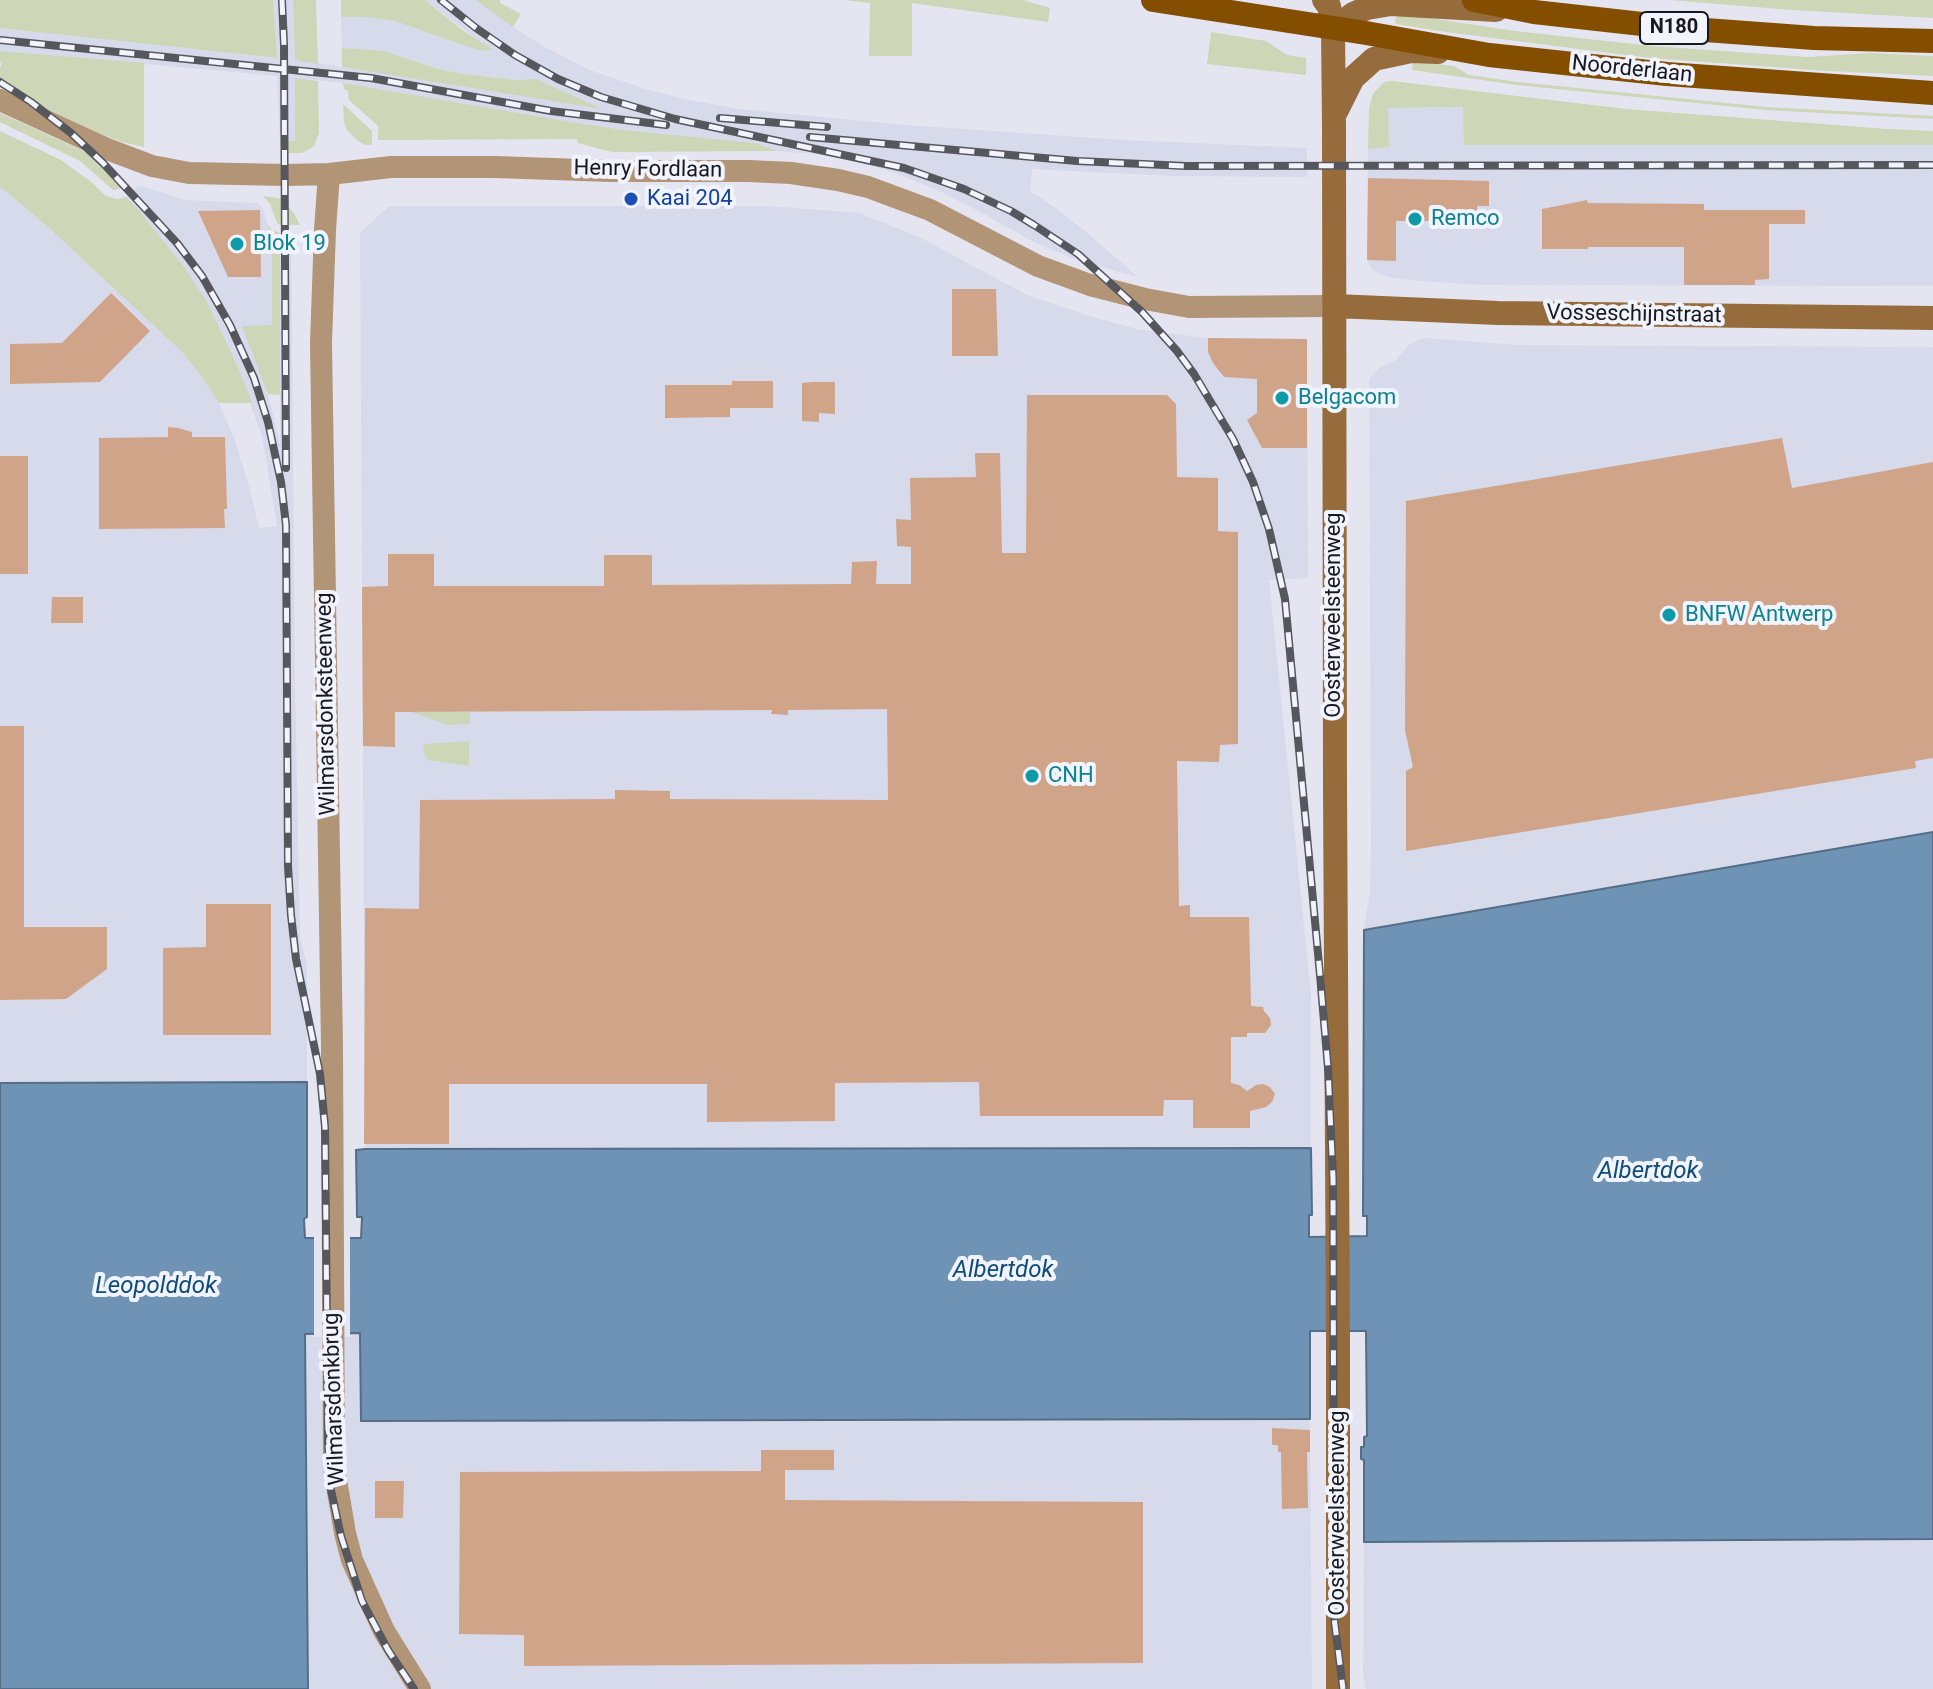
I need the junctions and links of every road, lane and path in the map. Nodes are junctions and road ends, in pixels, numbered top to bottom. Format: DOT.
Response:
graph roads {
  1 [pos="1153,0"];
  2 [pos="1324,0"];
  3 [pos="1474,0"];
  4 [pos="1534,12"];
  5 [pos="1333,29"];
  6 [pos="1933,41"];
  7 [pos="1489,55"];
  8 [pos="1933,93"];
  9 [pos="0,100"];
  10 [pos="1334,117"];
  11 [pos="329,174"];
  12 [pos="1335,306"];
  13 [pos="1933,318"];
  14 [pos="332,1234"];
  15 [pos="420,1689"];
  16 [pos="1338,1689"];
  1 -- 5 [label="main road, Noorderlaan / N180"];
  2 -- 5 [label="main road, Oosterweelsteenweg"];
  3 -- 4 [label="main road, Noorderlaan / N180"];
  4 -- 5 [label="main road, Noorderlaan"];
  4 -- 6 [label="main road, Noorderlaan / N180"];
  5 -- 7 [label="main road, Noorderlaan / N180"];
  5 -- 10 [label="main road, Oosterweelsteenweg"];
  7 -- 8 [label="main road, Noorderlaan / N180"];
  7 -- 10 [label="main road"];
  9 -- 11 [label="street, Henry Fordlaan"];
  10 -- 12 [label="main road, Oosterweelsteenweg"];
  11 -- 12 [label="street, Henry Fordlaan"];
  11 -- 14 [label="street, Wilmarsdonksteenweg"];
  12 -- 13 [label="main road, Vosseschijnstraat"];
  12 -- 16 [label="main road, Oosterweelsteenweg"];
  14 -- 15 [label="street, Wilmarsdonkbrug"];
}
